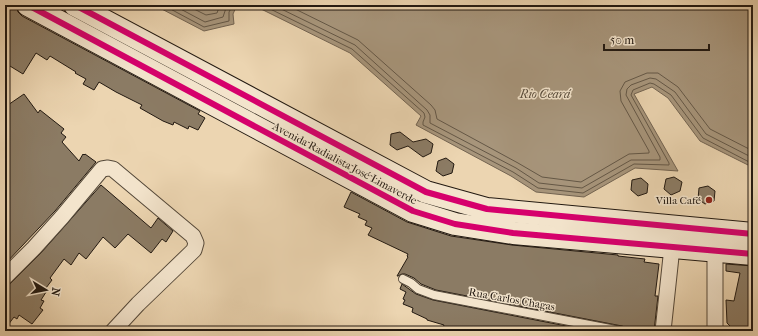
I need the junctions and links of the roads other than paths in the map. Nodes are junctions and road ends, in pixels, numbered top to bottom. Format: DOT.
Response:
graph roads {
  1 [pos="28,5"];
  2 [pos="75,5"];
  3 [pos="185,64"];
  4 [pos="214,79"];
  5 [pos="174,82"];
  6 [pos="203,98"];
  7 [pos="753,234"];
  8 [pos="673,237"];
  9 [pos="715,251"];
  10 [pos="753,254"];
  11 [pos="5,277"];
  12 [pos="403,279"];
  13 [pos="112,331"];
  14 [pos="622,331"];
  15 [pos="663,331"];
  16 [pos="714,331"];
  1 -- 5 [label="main road, Avenida Radialista José Limaverde"];
  2 -- 3 [label="main road, Avenida Radialista José Limaverde"];
  3 -- 4 [label="main road, Avenida Radialista José Limaverde"];
  3 -- 5 [label="main road"];
  4 -- 6 [label="main road"];
  4 -- 8 [label="main road, Avenida Radialista José Limaverde"];
  5 -- 6 [label="main road, Avenida Radialista José Limaverde"];
  6 -- 8 [label="main road, Avenida Radialista José Limaverde"];
  7 -- 8 [label="main road, Avenida Radialista José Limaverde"];
  8 -- 9 [label="main road, Avenida Radialista José Limaverde"];
  8 -- 15 [label="street"];
  9 -- 10 [label="main road, Avenida Radialista José Limaverde"];
  9 -- 16 [label="street"];
  11 -- 13 [label="street"];
  12 -- 14 [label="lane, Rua Carlos Chagas"];
}
